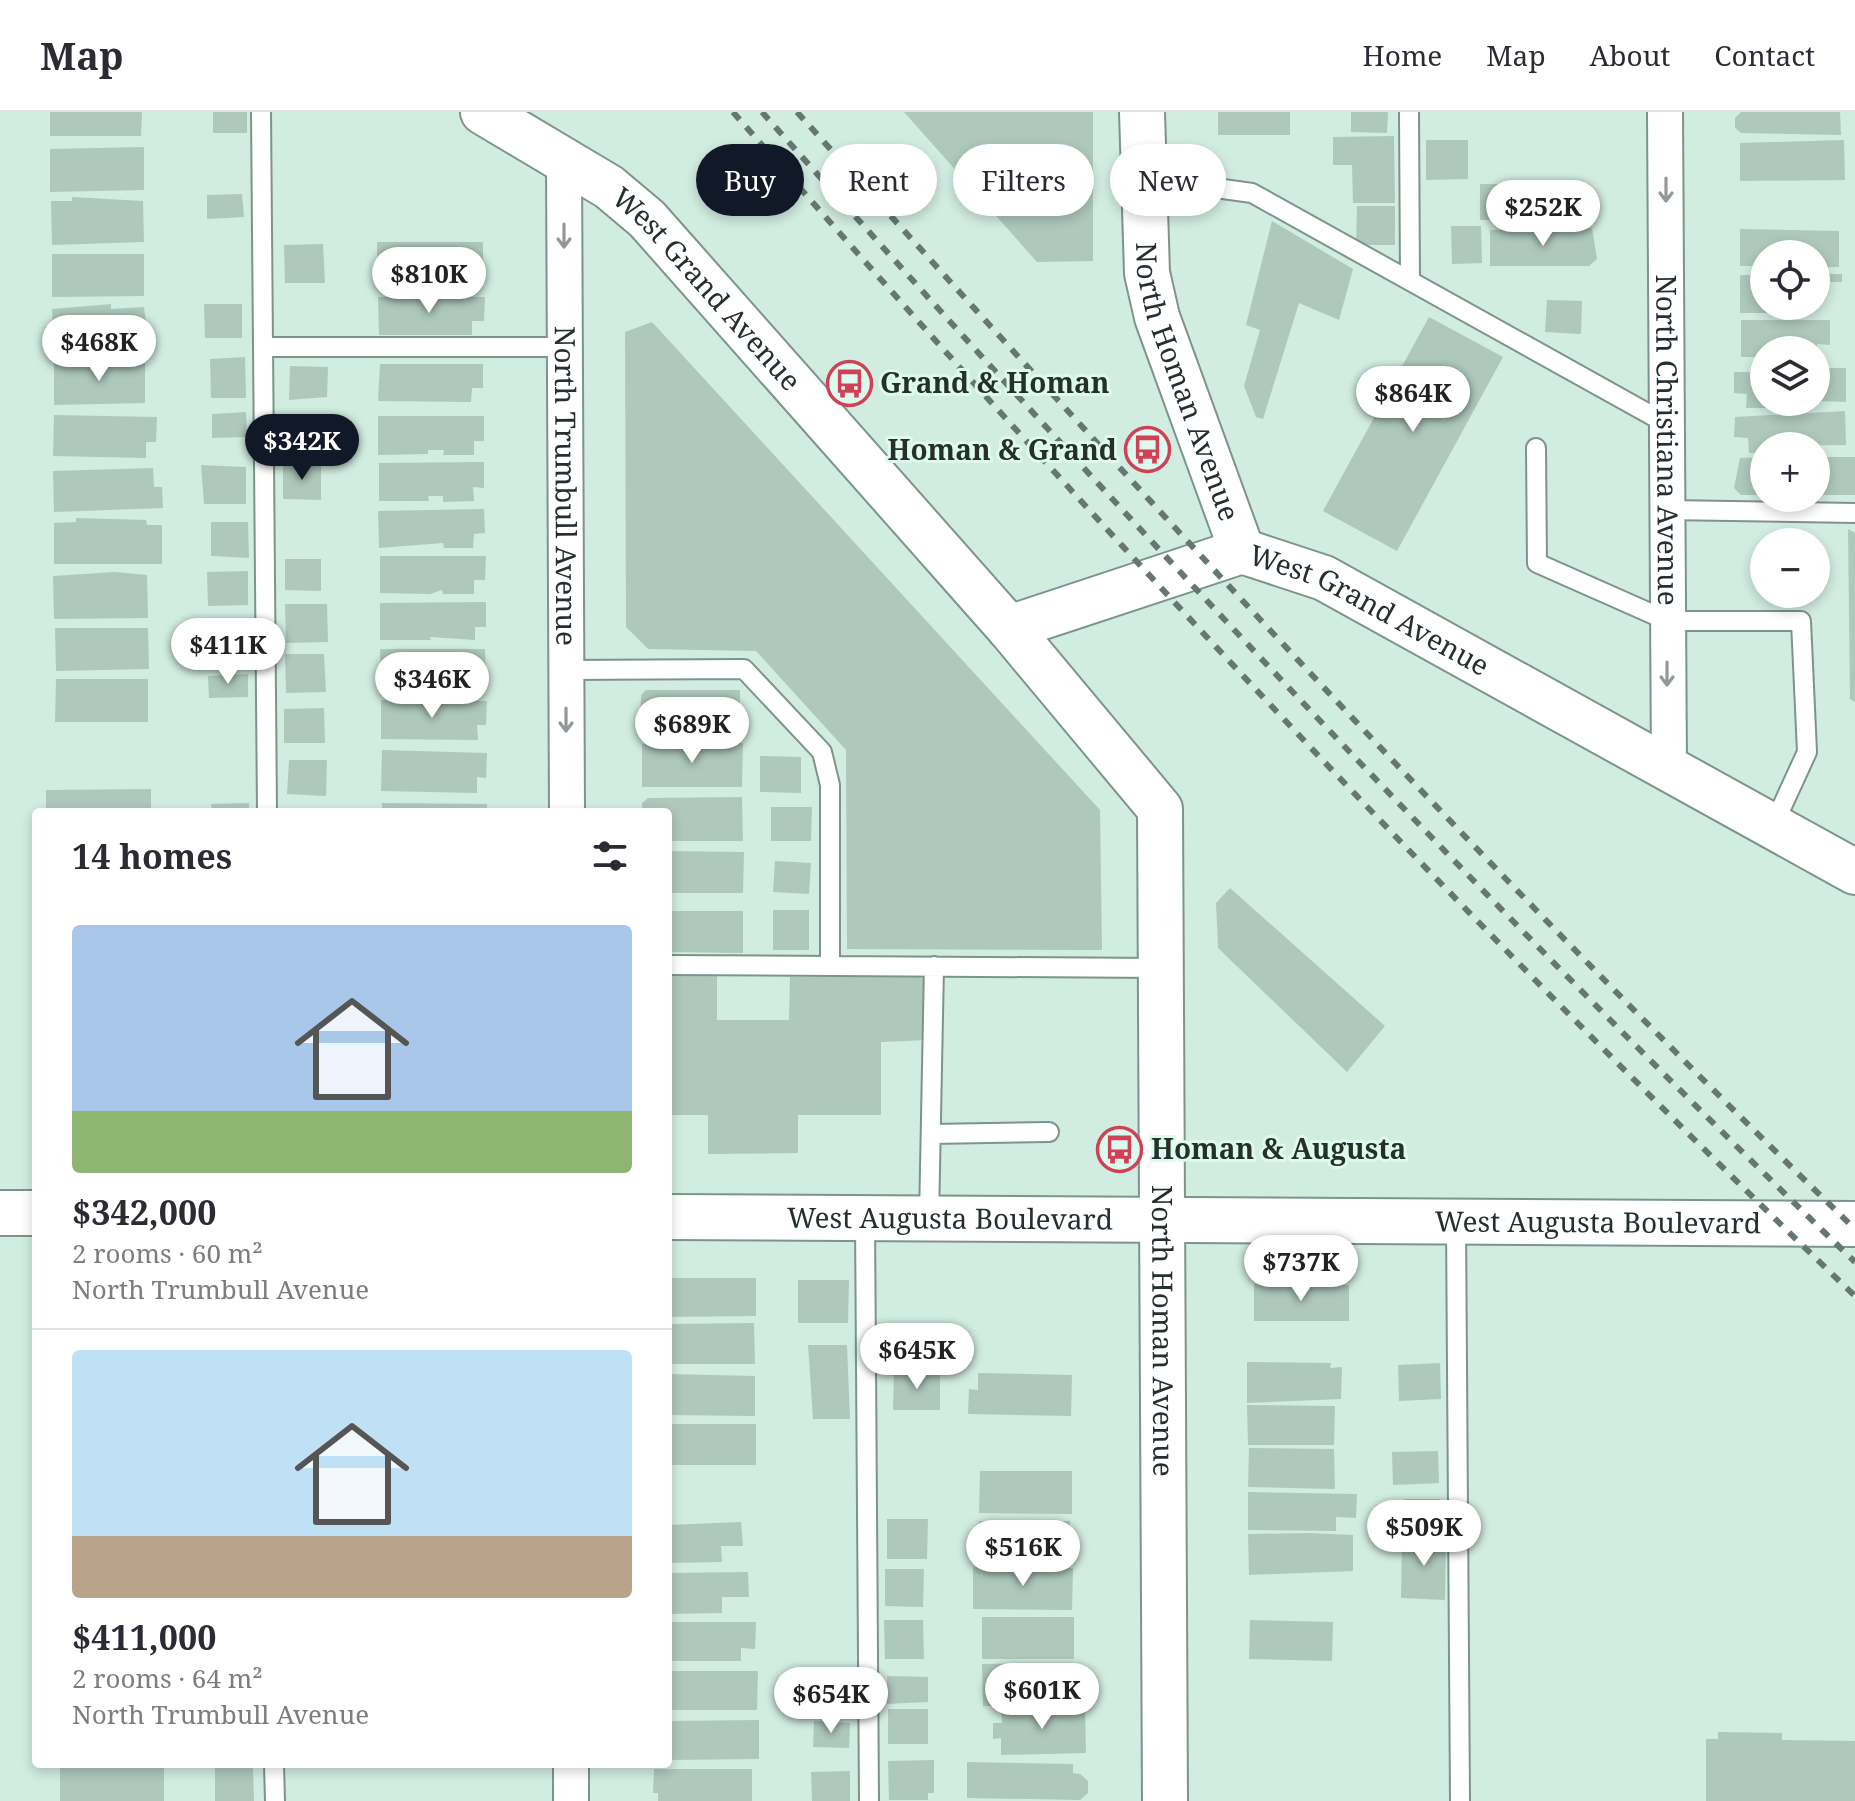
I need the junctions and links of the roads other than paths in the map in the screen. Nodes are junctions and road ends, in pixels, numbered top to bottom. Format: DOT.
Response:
graph roads {
  1 [pos="261,112"];
  2 [pos="483,112"];
  3 [pos="1142,112"];
  4 [pos="1409,112"];
  5 [pos="1665,112"];
  6 [pos="1142,144"];
  7 [pos="564,158"];
  8 [pos="1226,189"];
  9 [pos="1145,216"];
  10 [pos="1410,281"];
  11 [pos="263,347"];
  12 [pos="565,347"];
  13 [pos="1667,424"];
  14 [pos="1536,448"];
  15 [pos="1667,510"];
  16 [pos="1855,513"];
  17 [pos="1242,551"];
  18 [pos="1668,621"];
  19 [pos="1009,628"];
  20 [pos="566,670"];
  21 [pos="1669,768"];
  22 [pos="267,808"];
  23 [pos="567,808"];
  24 [pos="1773,826"];
  25 [pos="1855,872"];
  26 [pos="672,965"];
  27 [pos="830,966"];
  28 [pos="934,966"];
  29 [pos="1161,968"];
  30 [pos="1049,1132"];
  31 [pos="931,1134"];
  32 [pos="0,1213"];
  33 [pos="32,1213"];
  34 [pos="672,1217"];
  35 [pos="865,1218"];
  36 [pos="929,1219"];
  37 [pos="1162,1220"];
  38 [pos="1456,1222"];
  39 [pos="1855,1224"];
  40 [pos="274,1768"];
  41 [pos="571,1768"];
  42 [pos="275,1801"];
  43 [pos="571,1801"];
  44 [pos="869,1801"];
  45 [pos="1165,1801"];
  46 [pos="1460,1801"];
  1 -- 11 [label="lane"];
  2 -- 7 [label="street, West Grand Avenue"];
  3 -- 6 [label="street, North Homan Avenue"];
  4 -- 10 [label="lane"];
  5 -- 13 [label="street, North Christiana Avenue, one-way"];
  7 -- 12 [label="street, North Trumbull Avenue, one-way"];
  7 -- 19 [label="street, West Grand Avenue"];
  8 -- 10 [label="lane"];
  9 -- 17 [label="street, North Homan Avenue"];
  10 -- 13 [label="lane"];
  11 -- 12 [label="lane"];
  11 -- 22 [label="lane"];
  12 -- 20 [label="street, North Trumbull Avenue"];
  13 -- 15 [label="street, North Christiana Avenue"];
  14 -- 18 [label="lane"];
  15 -- 16 [label="lane"];
  15 -- 18 [label="street, North Christiana Avenue"];
  17 -- 19 [label="street, West Grand Avenue"];
  17 -- 21 [label="street, West Grand Avenue"];
  18 -- 21 [label="street, North Christiana Avenue, one-way"];
  18 -- 24 [label="lane"];
  19 -- 29 [label="street, North Homan Avenue"];
  20 -- 23 [label="street, North Trumbull Avenue, one-way"];
  20 -- 27 [label="lane"];
  21 -- 24 [label="street, West Grand Avenue"];
  24 -- 25 [label="street, West Grand Avenue"];
  26 -- 27 [label="lane"];
  27 -- 28 [label="lane"];
  28 -- 29 [label="lane"];
  28 -- 31 [label="lane"];
  29 -- 37 [label="street, North Homan Avenue"];
  30 -- 31 [label="lane"];
  31 -- 36 [label="lane"];
  32 -- 33 [label="street"];
  34 -- 35 [label="street, West Augusta Boulevard"];
  35 -- 36 [label="street, West Augusta Boulevard"];
  35 -- 44 [label="lane"];
  36 -- 37 [label="street, West Augusta Boulevard"];
  37 -- 38 [label="street, West Augusta Boulevard"];
  37 -- 45 [label="street, North Homan Avenue"];
  38 -- 39 [label="street, West Augusta Boulevard"];
  38 -- 46 [label="lane"];
  40 -- 42 [label="lane"];
  41 -- 43 [label="street"];
}
